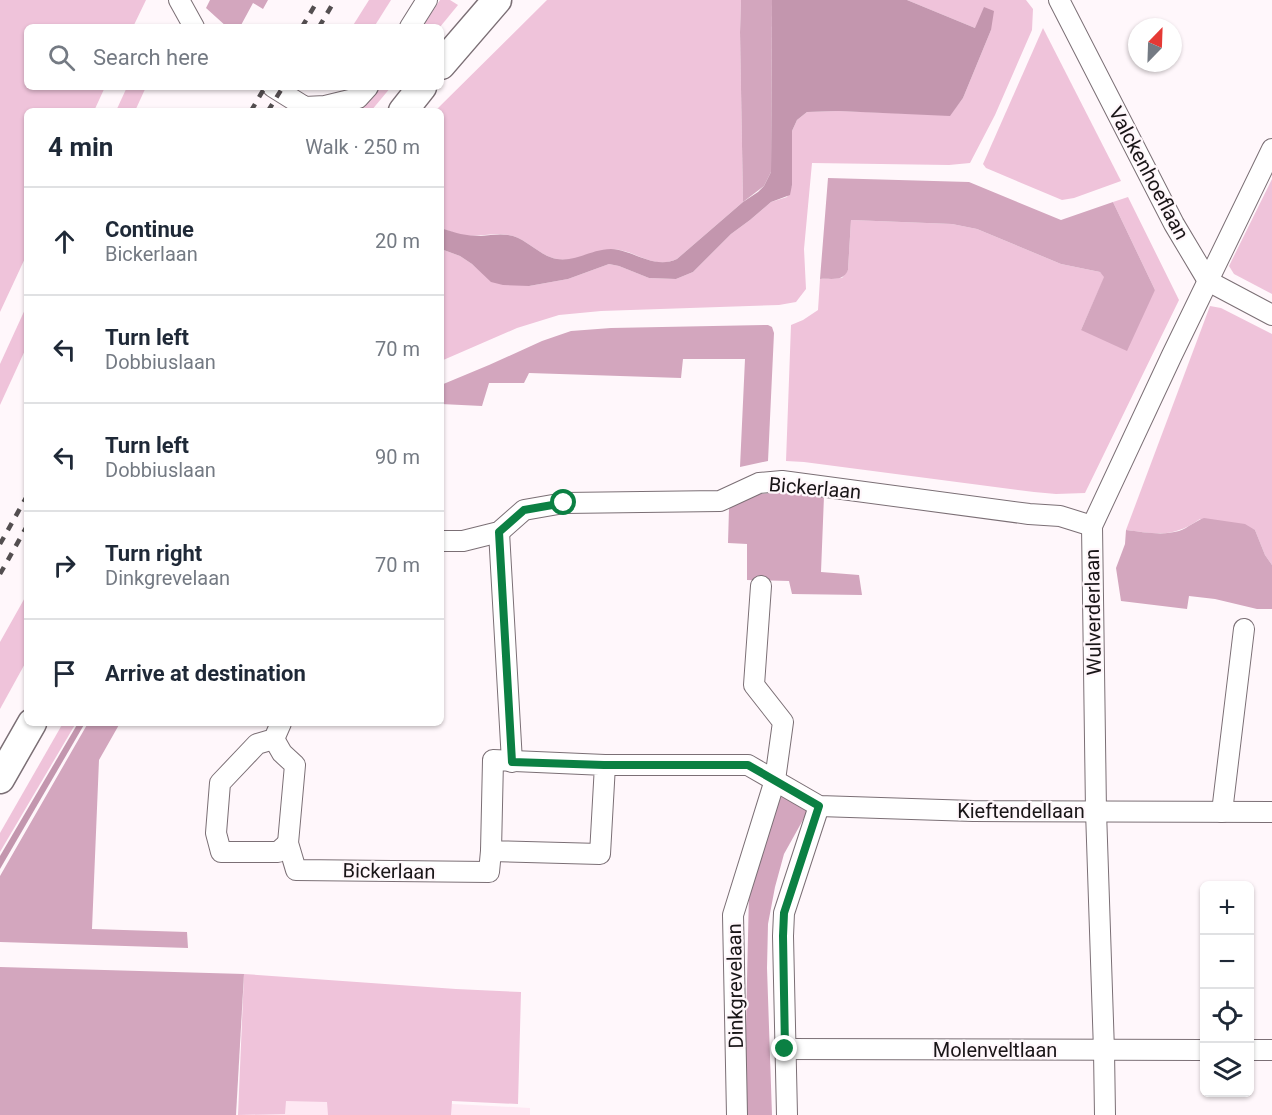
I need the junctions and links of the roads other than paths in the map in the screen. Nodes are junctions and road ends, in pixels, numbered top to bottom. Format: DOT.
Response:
graph roads {
  1 [pos="179,0"];
  2 [pos="427,0"];
  3 [pos="497,0"];
  4 [pos="1059,0"];
  5 [pos="192,24"];
  6 [pos="412,24"];
  7 [pos="444,62"];
  8 [pos="278,90"];
  9 [pos="365,90"];
  10 [pos="420,90"];
  11 [pos="405,108"];
  12 [pos="1272,149"];
  13 [pos="1209,281"];
  14 [pos="1272,315"];
  15 [pos="1092,526"];
  16 [pos="499,532"];
  17 [pos="444,540"];
  18 [pos="761,586"];
  19 [pos="1244,629"];
  20 [pos="30,726"];
  21 [pos="277,731"];
  22 [pos="512,762"];
  23 [pos="604,765"];
  24 [pos="0,779"];
  25 [pos="775,780"];
  26 [pos="819,806"];
  27 [pos="1096,811"];
  28 [pos="1222,812"];
  29 [pos="1272,812"];
  30 [pos="288,843"];
  31 [pos="491,851"];
  32 [pos="785,1049"];
  33 [pos="1200,1050"];
  34 [pos="1254,1050"];
  35 [pos="1272,1050"];
  36 [pos="1104,1051"];
  37 [pos="737,1115"];
  38 [pos="787,1115"];
  39 [pos="1105,1115"];
  1 -- 5 [label="street"];
  2 -- 6 [label="street"];
  3 -- 7 [label="street"];
  4 -- 13 [label="street, Valckenhoeflaan"];
  8 -- 9 [label="street"];
  10 -- 11 [label="street"];
  12 -- 13 [label="street, Wulverderlaan"];
  13 -- 14 [label="street"];
  13 -- 15 [label="street, Wulverderlaan"];
  15 -- 16 [label="street, Bickerlaan"];
  15 -- 27 [label="street, Wulverderlaan"];
  16 -- 17 [label="street, Bickerlaan"];
  16 -- 22 [label="street"];
  18 -- 25 [label="street, Dinkgrevelaan"];
  19 -- 28 [label="street"];
  20 -- 24 [label="street"];
  21 -- 30 [label="street, Bickerlaan"];
  21 -- 30 [label="street, Bickerlaan"];
  22 -- 23 [label="street"];
  22 -- 31 [label="street"];
  23 -- 25 [label="street"];
  23 -- 31 [label="street"];
  25 -- 26 [label="street"];
  25 -- 37 [label="street, Dinkgrevelaan"];
  26 -- 27 [label="street, Kieftendellaan"];
  26 -- 32 [label="street"];
  27 -- 28 [label="street, Kieftendellaan"];
  27 -- 36 [label="street, Wulverderlaan"];
  28 -- 29 [label="street, Kieftendellaan"];
  30 -- 31 [label="street, Bickerlaan"];
  32 -- 36 [label="street, Molenveltlaan"];
  32 -- 38 [label="street"];
  33 -- 36 [label="street, Molenveltlaan"];
  34 -- 35 [label="street"];
  36 -- 39 [label="street, Wulverderlaan"];
}
